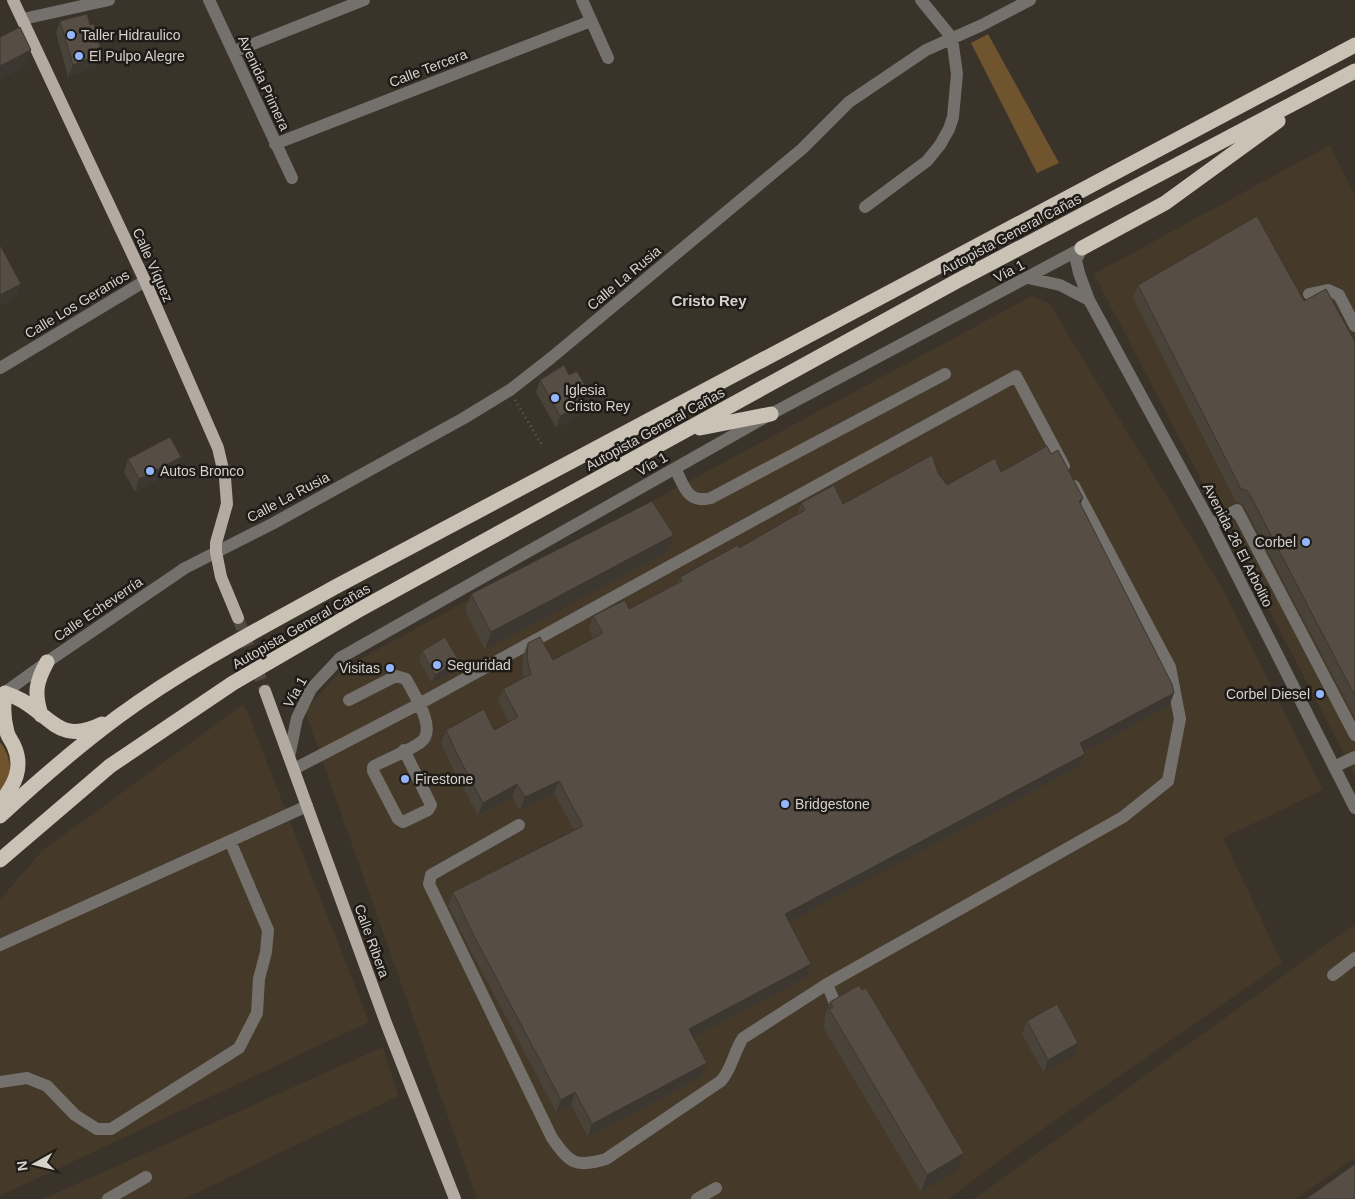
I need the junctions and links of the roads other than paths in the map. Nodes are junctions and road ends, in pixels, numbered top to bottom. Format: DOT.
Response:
graph roads {
  1 [pos="13,0"];
  2 [pos="109,0"];
  3 [pos="209,0"];
  4 [pos="364,0"];
  5 [pos="582,0"];
  6 [pos="921,0"];
  7 [pos="1030,0"];
  8 [pos="23,19"];
  9 [pos="591,21"];
  10 [pos="952,38"];
  11 [pos="1355,45"];
  12 [pos="233,52"];
  13 [pos="608,58"];
  14 [pos="1355,71"];
  15 [pos="1327,86"];
  16 [pos="276,144"];
  17 [pos="292,178"];
  18 [pos="865,206"];
  19 [pos="1082,248"];
  20 [pos="1028,278"];
  21 [pos="145,281"];
  22 [pos="1309,294"];
  23 [pos="1088,300"];
  24 [pos="1355,326"];
  25 [pos="0,368"];
  26 [pos="946,374"];
  27 [pos="771,414"];
  28 [pos="684,432"];
  29 [pos="675,468"];
  30 [pos="1211,524"];
  31 [pos="216,552"];
  32 [pos="238,618"];
  33 [pos="48,662"];
  34 [pos="265,691"];
  35 [pos="3,694"];
  36 [pos="349,700"];
  37 [pos="419,704"];
  38 [pos="41,715"];
  39 [pos="118,716"];
  40 [pos="4,732"];
  41 [pos="1355,735"];
  42 [pos="404,750"];
  43 [pos="289,756"];
  44 [pos="1355,757"];
  45 [pos="1334,767"];
  46 [pos="294,769"];
  47 [pos="1342,783"];
  48 [pos="1355,797"];
  49 [pos="0,803"];
  50 [pos="307,806"];
  51 [pos="1355,808"];
  52 [pos="0,816"];
  53 [pos="519,825"];
  54 [pos="230,841"];
  55 [pos="0,860"];
  56 [pos="0,945"];
  57 [pos="1355,958"];
  58 [pos="1333,975"];
  59 [pos="827,984"];
  60 [pos="834,1001"];
  61 [pos="0,1082"];
  62 [pos="146,1176"];
  63 [pos="716,1188"];
  64 [pos="108,1199"];
  65 [pos="455,1199"];
  66 [pos="697,1199"];
  1 -- 8 [label="main road, Calle Víquez"];
  2 -- 8 [label="street"];
  3 -- 12 [label="street, Avenida Primera"];
  4 -- 12 [label="street"];
  5 -- 9 [label="street"];
  6 -- 10 [label="street"];
  7 -- 10 [label="street, Calle La Rusia"];
  8 -- 21 [label="main road, Calle Víquez"];
  9 -- 13 [label="street"];
  9 -- 16 [label="street, Calle Tercera"];
  10 -- 18 [label="street"];
  10 -- 31 [label="street, Calle La Rusia"];
  11 -- 39 [label="highway, Autopista General Cañas"];
  12 -- 16 [label="street, Avenida Primera"];
  14 -- 15 [label="highway, Autopista General Cañas"];
  15 -- 19 [label="highway"];
  15 -- 28 [label="highway, Autopista General Cañas"];
  16 -- 17 [label="street, Avenida Primera"];
  19 -- 20 [label="street, Vía 1"];
  19 -- 23 [label="street, Avenida 26 El Arbolito"];
  20 -- 23 [label="street"];
  20 -- 27 [label="street, Vía 1"];
  21 -- 25 [label="street, Calle Los Geranios"];
  21 -- 31 [label="main road, Calle Víquez"];
  22 -- 24 [label="street"];
  23 -- 30 [label="street, Avenida 26 El Arbolito"];
  26 -- 29 [label="street"];
  27 -- 28 [label="highway"];
  27 -- 29 [label="street, Vía 1"];
  28 -- 55 [label="highway, Autopista General Cañas"];
  29 -- 43 [label="street, Vía 1"];
  30 -- 41 [label="street"];
  30 -- 45 [label="street, Avenida 26 El Arbolito"];
  31 -- 32 [label="main road"];
  31 -- 33 [label="street, Calle Echeverría"];
  33 -- 35 [label="street, Calle Echeverría"];
  33 -- 38 [label="highway"];
  34 -- 43 [label="main road, Calle Ribera"];
  35 -- 38 [label="highway"];
  35 -- 40 [label="highway"];
  36 -- 37 [label="street"];
  37 -- 42 [label="street"];
  37 -- 46 [label="street"];
  37 -- 59 [label="street"];
  38 -- 39 [label="highway"];
  39 -- 52 [label="highway, Autopista General Cañas"];
  40 -- 49 [label="highway"];
  42 -- 42 [label="street"];
  43 -- 46 [label="main road, Calle Ribera"];
  44 -- 45 [label="street"];
  45 -- 47 [label="street, Avenida 26 El Arbolito"];
  46 -- 50 [label="main road, Calle Ribera"];
  47 -- 48 [label="street"];
  47 -- 51 [label="street, Avenida 26 El Arbolito"];
  50 -- 54 [label="street"];
  50 -- 65 [label="main road, Calle Ribera"];
  53 -- 59 [label="street"];
  54 -- 56 [label="street"];
  54 -- 61 [label="street"];
  57 -- 58 [label="street"];
  59 -- 60 [label="street"];
  62 -- 64 [label="street"];
  63 -- 66 [label="street"];
}
